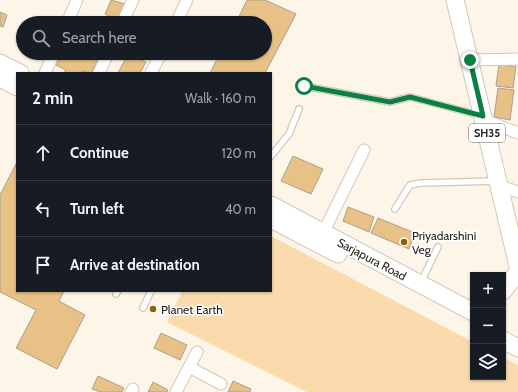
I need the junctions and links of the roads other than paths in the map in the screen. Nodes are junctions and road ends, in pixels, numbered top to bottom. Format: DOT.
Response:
graph roads {
  1 [pos="77,0"];
  2 [pos="133,0"];
  3 [pos="187,0"];
  4 [pos="455,0"];
  5 [pos="462,0"];
  6 [pos="70,16"];
  7 [pos="125,16"];
  8 [pos="179,16"];
  9 [pos="518,59"];
  10 [pos="51,60"];
  11 [pos="104,60"];
  12 [pos="158,60"];
  13 [pos="474,60"];
  14 [pos="0,63"];
  15 [pos="18,72"];
  16 [pos="46,72"];
  17 [pos="98,72"];
  18 [pos="152,72"];
  19 [pos="0,78"];
  20 [pos="16,86"];
  21 [pos="304,86"];
  22 [pos="299,109"];
  23 [pos="486,119"];
  24 [pos="518,133"];
  25 [pos="364,150"];
  26 [pos="272,155"];
  27 [pos="507,187"];
  28 [pos="272,206"];
  29 [pos="395,209"];
  30 [pos="272,220"];
  31 [pos="323,233"];
  32 [pos="518,237"];
  33 [pos="438,247"];
  34 [pos="518,266"];
  35 [pos="518,272"];
  36 [pos="420,284"];
  37 [pos="506,287"];
  38 [pos="151,292"];
  39 [pos="465,305"];
  40 [pos="143,308"];
  41 [pos="470,322"];
  42 [pos="506,328"];
  43 [pos="518,334"];
  44 [pos="506,342"];
  45 [pos="518,348"];
  46 [pos="197,352"];
  47 [pos="189,367"];
  48 [pos="221,384"];
  49 [pos="176,392"];
  1 -- 6 [label="street"];
  2 -- 7 [label="street"];
  3 -- 8 [label="street"];
  4 -- 13 [label="main road, SH35"];
  5 -- 13 [label="main road, SH35"];
  9 -- 13 [label="street"];
  10 -- 16 [label="street"];
  11 -- 17 [label="street"];
  12 -- 18 [label="street"];
  13 -- 23 [label="main road, SH35"];
  14 -- 15 [label="main road"];
  19 -- 20 [label="main road"];
  21 -- 23 [label="lane"];
  22 -- 26 [label="lane"];
  23 -- 24 [label="street"];
  23 -- 27 [label="main road, SH35"];
  25 -- 31 [label="street"];
  27 -- 29 [label="lane"];
  27 -- 32 [label="main road, SH35"];
  27 -- 34 [label="main road, SH35"];
  28 -- 31 [label="main road, Sarjapura Road"];
  30 -- 41 [label="main road, Sarjapura Road"];
  31 -- 36 [label="main road, Sarjapura Road"];
  33 -- 36 [label="lane"];
  35 -- 37 [label="main road"];
  36 -- 39 [label="main road, Sarjapura Road"];
  38 -- 40 [label="lane"];
  42 -- 43 [label="main road"];
  44 -- 45 [label="main road"];
  46 -- 47 [label="street"];
  47 -- 48 [label="street"];
  47 -- 49 [label="street"];
}
